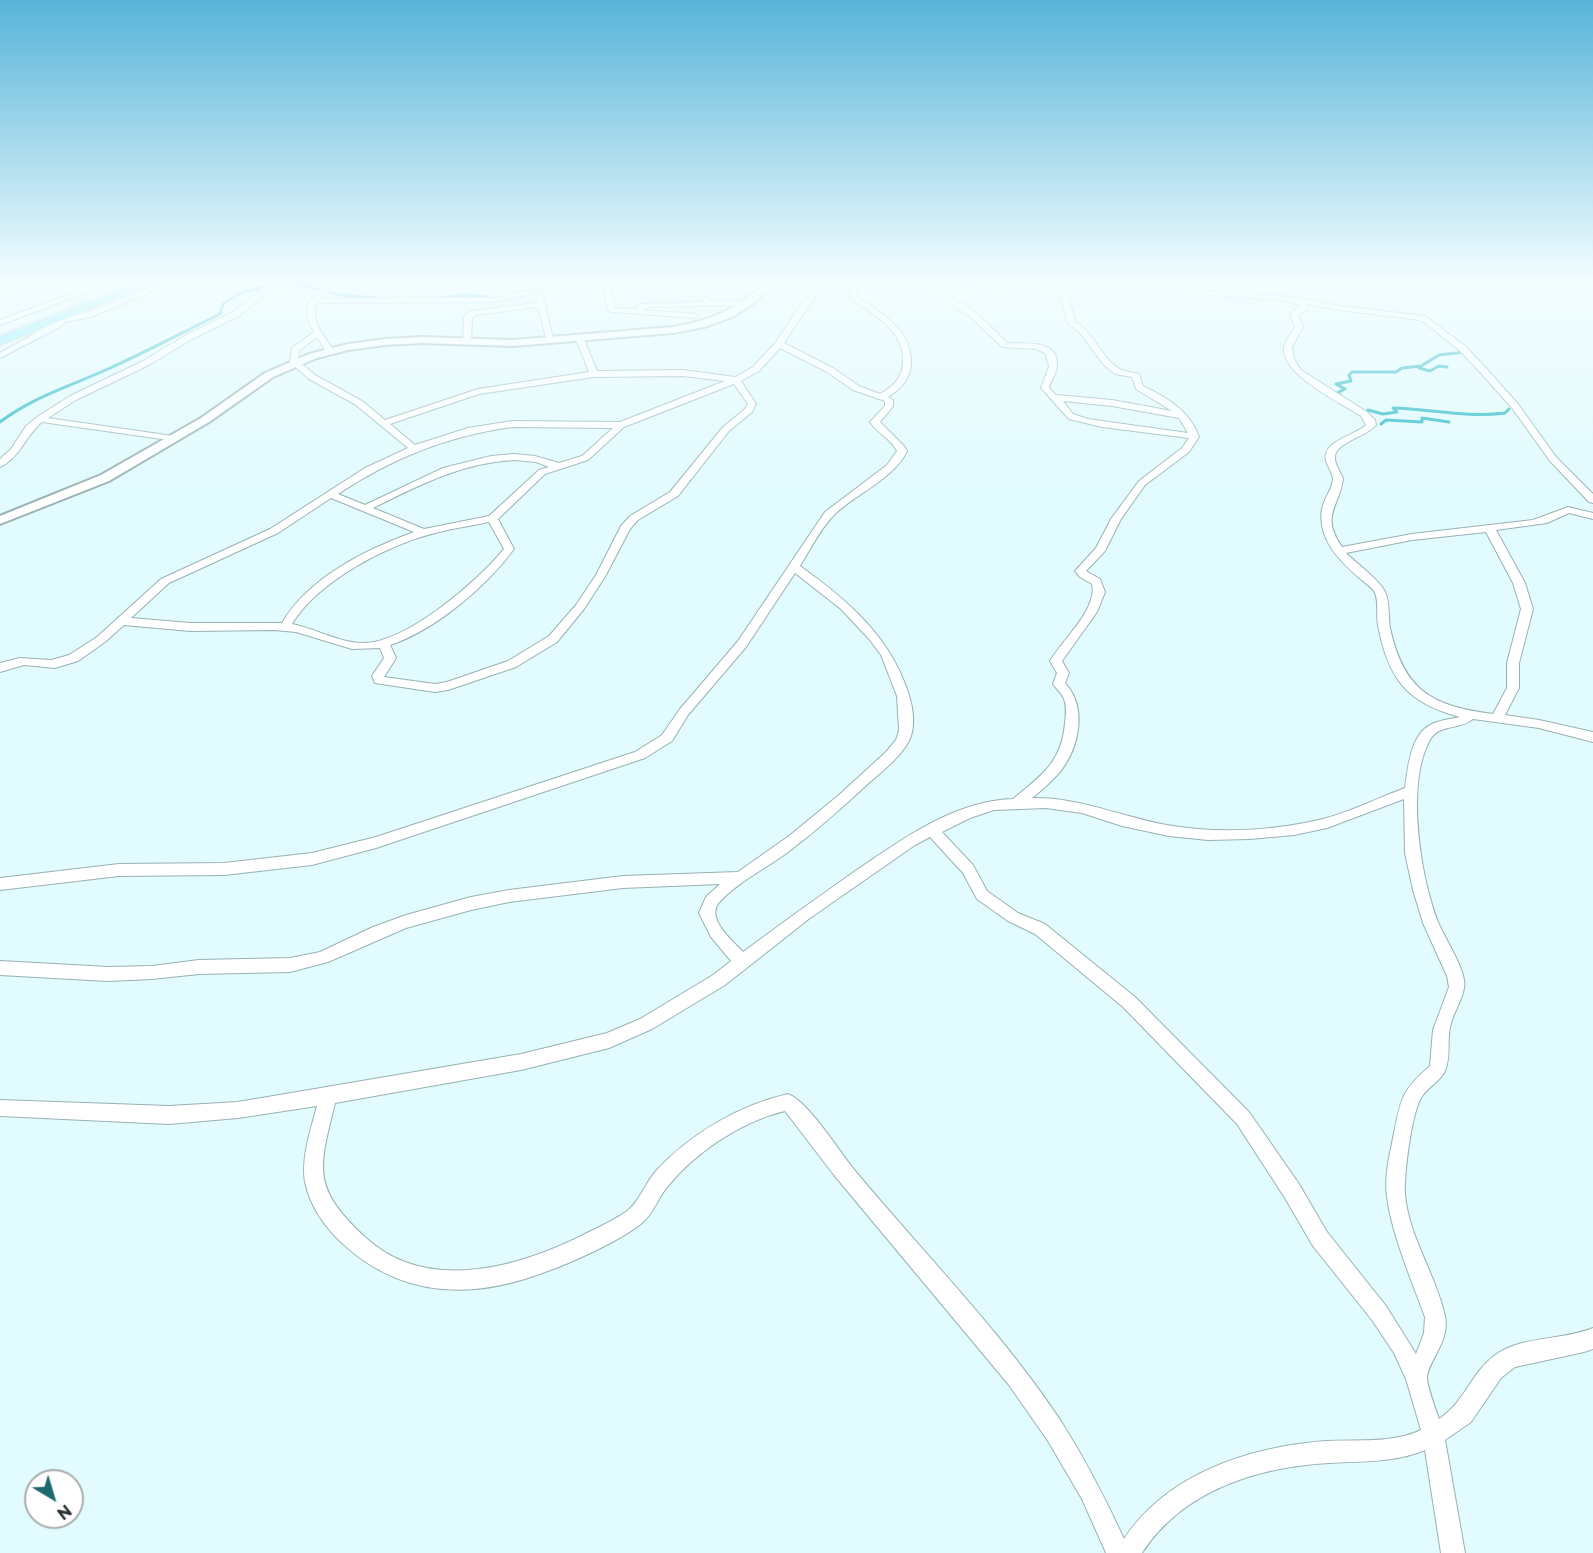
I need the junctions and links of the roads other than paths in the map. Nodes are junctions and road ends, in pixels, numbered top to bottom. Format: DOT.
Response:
graph roads {
  1 [pos="162,353"];
  2 [pos="295,353"];
  3 [pos="323,353"];
  4 [pos="586,353"];
  5 [pos="770,353"];
  6 [pos="798,353"];
  7 [pos="908,353"];
  8 [pos="1051,353"];
  9 [pos="1098,353"];
  10 [pos="1290,353"];
  11 [pos="1467,353"];
  12 [pos="294,363"];
  13 [pos="594,375"];
  14 [pos="736,380"];
  15 [pos="883,396"];
  16 [pos="1053,397"];
  17 [pos="1180,415"];
  18 [pos="40,419"];
  19 [pos="384,423"];
  20 [pos="621,425"];
  21 [pos="1194,437"];
  22 [pos="172,439"];
  23 [pos="414,449"];
  24 [pos="0,464"];
  25 [pos="556,466"];
  26 [pos="330,494"];
  27 [pos="1593,500"];
  28 [pos="364,509"];
  29 [pos="1593,516"];
  30 [pos="493,518"];
  31 [pos="1,519"];
  32 [pos="1489,528"];
  33 [pos="423,532"];
  34 [pos="1338,551"];
  35 [pos="794,566"];
  36 [pos="122,621"];
  37 [pos="285,627"];
  38 [pos="384,644"];
  39 [pos="0,668"];
  40 [pos="1471,714"];
  41 [pos="1498,717"];
  42 [pos="1593,737"];
  43 [pos="1411,791"];
  44 [pos="1018,803"];
  45 [pos="931,829"];
  46 [pos="739,878"];
  47 [pos="0,884"];
  48 [pos="743,963"];
  49 [pos="0,968"];
  50 [pos="328,1096"];
  51 [pos="0,1108"];
  52 [pos="1593,1338"];
  53 [pos="1416,1376"];
  54 [pos="1433,1435"];
  55 [pos="1118,1553"];
  56 [pos="1128,1553"];
  57 [pos="1453,1553"];
  1 -- 18 [label="street"];
  2 -- 12 [label="street"];
  3 -- 12 [label="street"];
  4 -- 13 [label="street"];
  5 -- 14 [label="street"];
  6 -- 15 [label="street"];
  7 -- 15 [label="street"];
  8 -- 16 [label="street"];
  9 -- 17 [label="street"];
  10 -- 34 [label="street"];
  11 -- 27 [label="street"];
  12 -- 19 [label="street"];
  12 -- 22 [label="street"];
  13 -- 14 [label="street"];
  13 -- 19 [label="street"];
  14 -- 20 [label="street"];
  14 -- 38 [label="street"];
  15 -- 35 [label="street"];
  16 -- 17 [label="street"];
  16 -- 21 [label="street"];
  17 -- 21 [label="street"];
  18 -- 22 [label="street"];
  18 -- 24 [label="street"];
  19 -- 23 [label="street"];
  20 -- 23 [label="street"];
  20 -- 25 [label="street"];
  21 -- 44 [label="street"];
  22 -- 31 [label="street"];
  23 -- 26 [label="street"];
  25 -- 28 [label="street"];
  25 -- 30 [label="street"];
  26 -- 28 [label="street"];
  26 -- 36 [label="street"];
  28 -- 33 [label="street"];
  29 -- 32 [label="street"];
  30 -- 33 [label="street"];
  30 -- 38 [label="street"];
  32 -- 34 [label="street"];
  32 -- 41 [label="street"];
  33 -- 37 [label="street"];
  34 -- 40 [label="street"];
  35 -- 46 [label="street"];
  35 -- 47 [label="street"];
  36 -- 37 [label="street"];
  36 -- 39 [label="street"];
  37 -- 38 [label="street"];
  40 -- 41 [label="street"];
  40 -- 43 [label="street"];
  41 -- 42 [label="street"];
  43 -- 44 [label="street"];
  43 -- 53 [label="street"];
  44 -- 45 [label="street"];
  45 -- 48 [label="street"];
  45 -- 53 [label="street"];
  46 -- 48 [label="street"];
  46 -- 49 [label="street"];
  48 -- 50 [label="street"];
  50 -- 51 [label="street"];
  50 -- 55 [label="street"];
  52 -- 54 [label="street"];
  53 -- 54 [label="street"];
  54 -- 56 [label="street"];
  54 -- 57 [label="street"];
}
